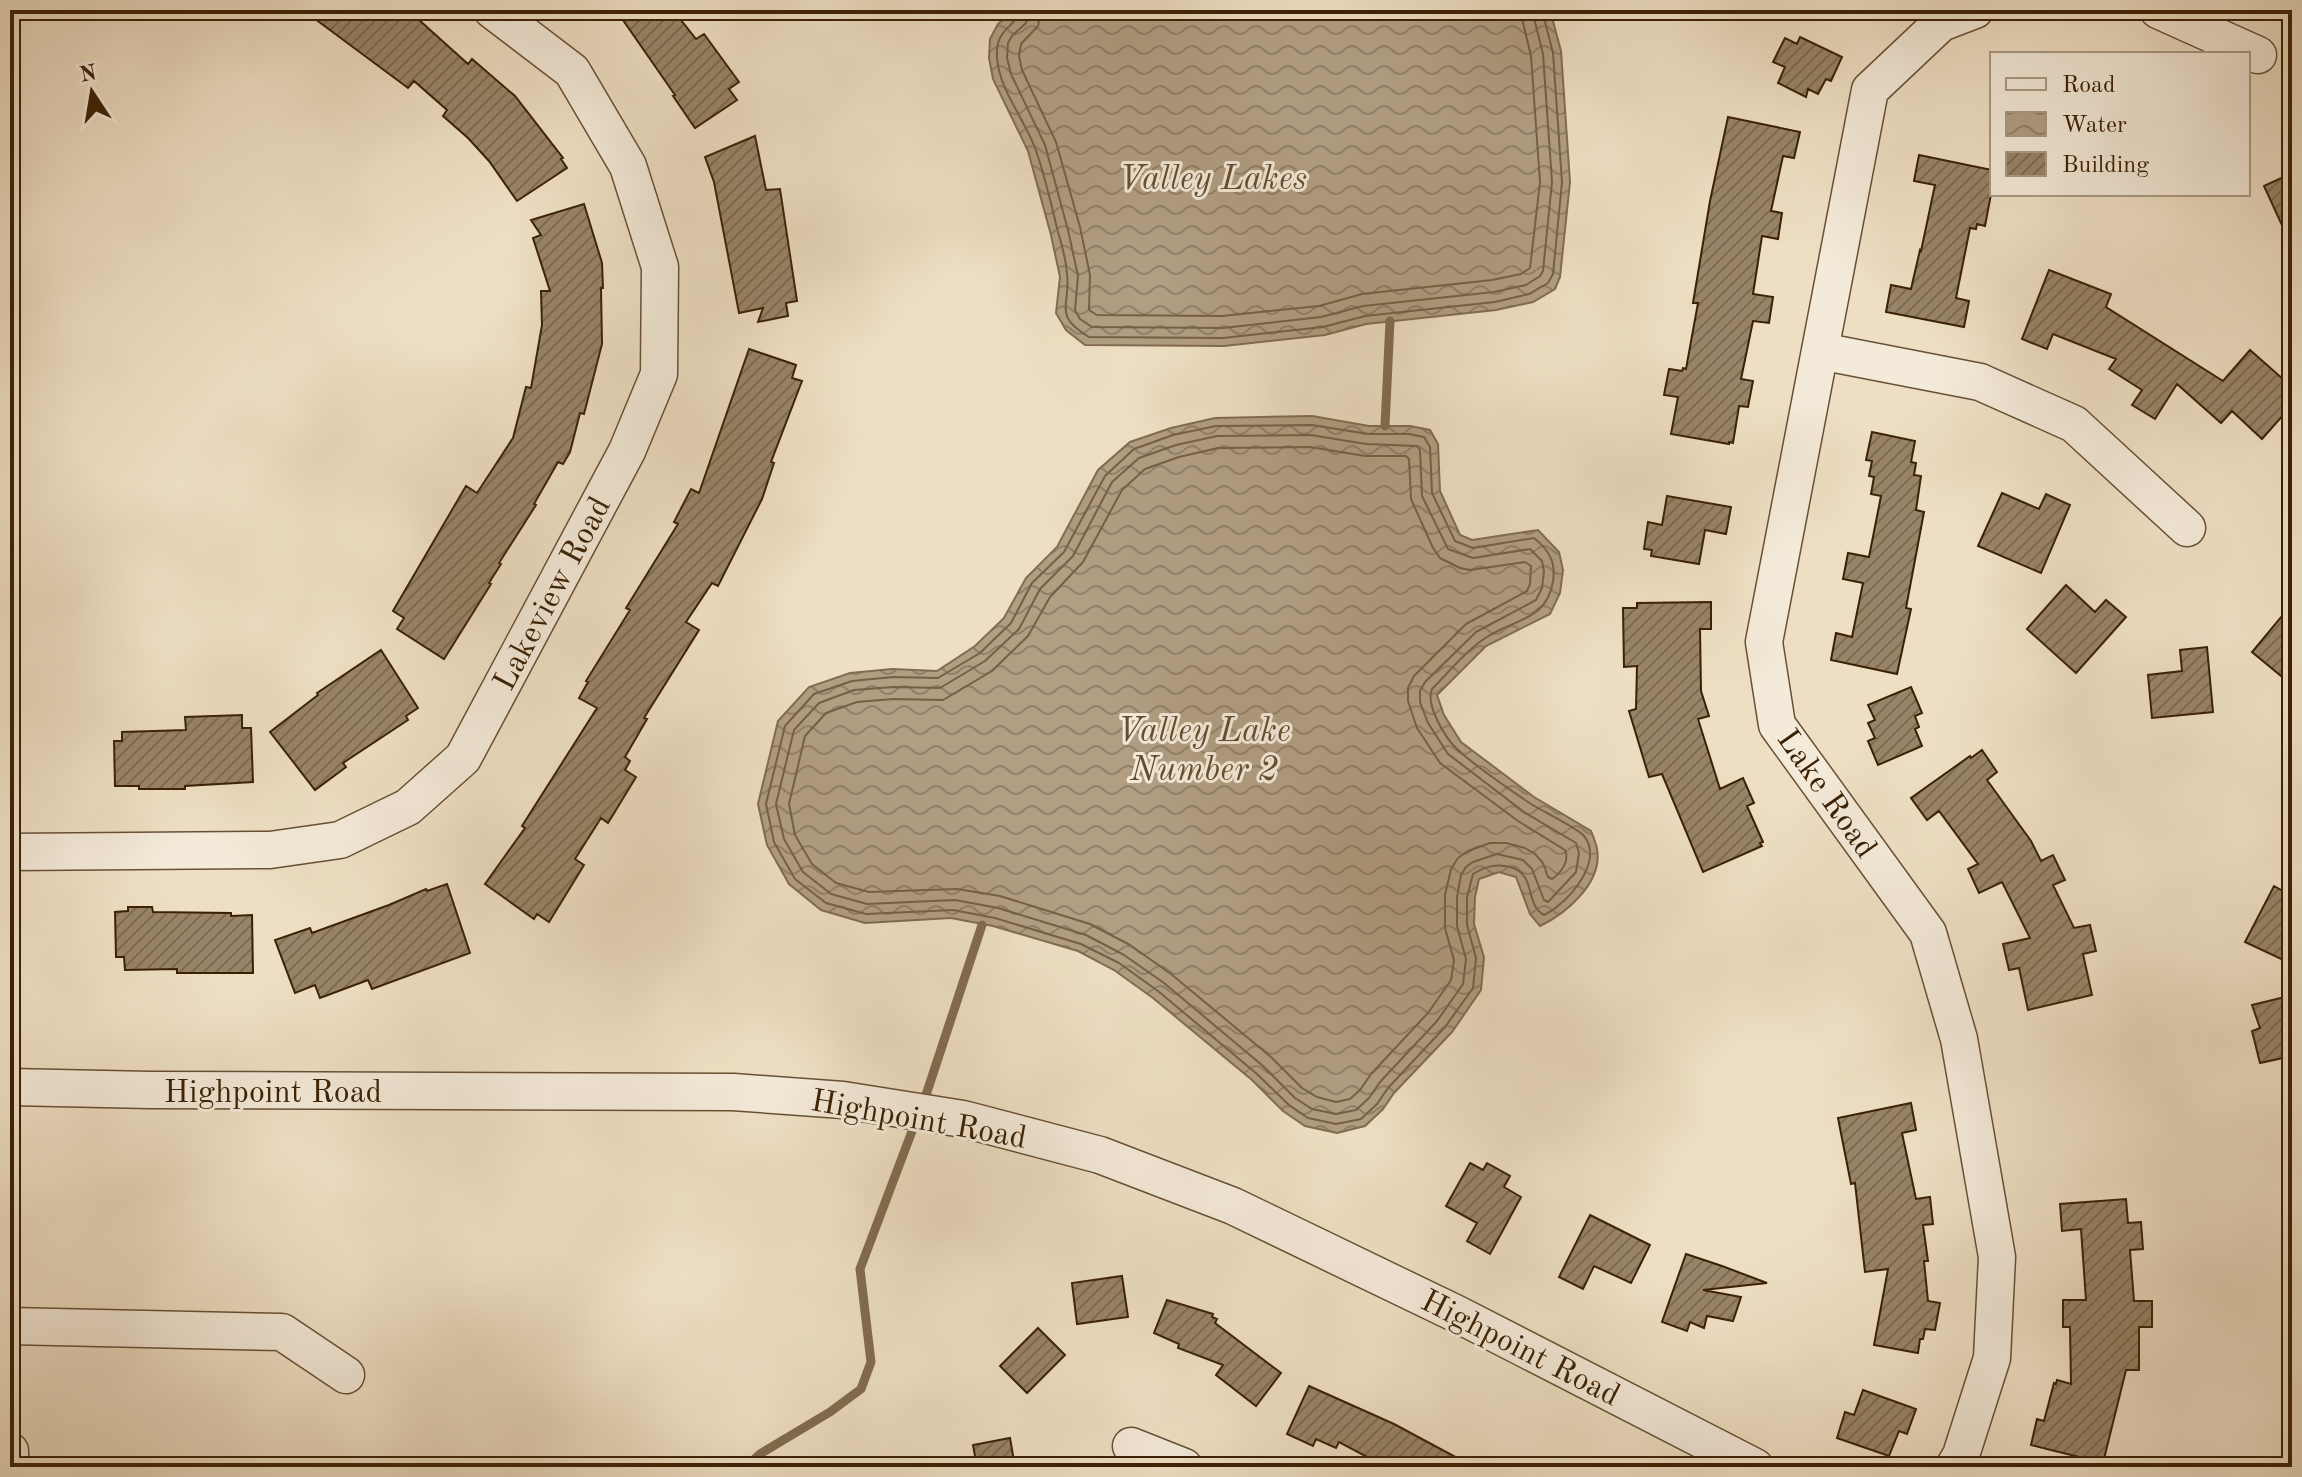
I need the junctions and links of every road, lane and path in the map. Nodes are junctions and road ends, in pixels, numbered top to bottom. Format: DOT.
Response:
graph roads {
  1 [pos="492,10"];
  2 [pos="1975,10"];
  3 [pos="2158,10"];
  4 [pos="2258,55"];
  5 [pos="1820,351"];
  6 [pos="2187,528"];
  7 [pos="10,852"];
  8 [pos="10,1087"];
  9 [pos="10,1326"];
  10 [pos="346,1375"];
  11 [pos="1131,1446"];
  12 [pos="10,1451"];
  13 [pos="10,1467"];
  14 [pos="1184,1467"];
  15 [pos="1755,1467"];
  16 [pos="1954,1467"];
  1 -- 7 [label="street, Lakeview Road"];
  2 -- 5 [label="street, Lake Road"];
  3 -- 4 [label="street"];
  5 -- 6 [label="street"];
  5 -- 16 [label="street, Lake Road"];
  8 -- 15 [label="street, Highpoint Road"];
  9 -- 10 [label="street"];
  11 -- 14 [label="street"];
  12 -- 13 [label="street"];
}
